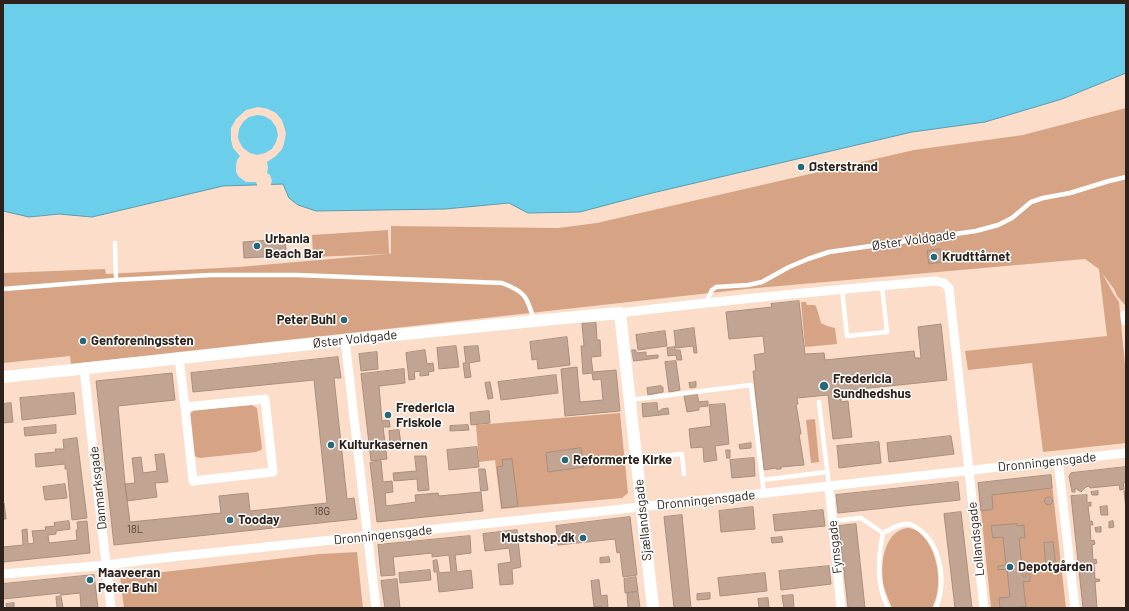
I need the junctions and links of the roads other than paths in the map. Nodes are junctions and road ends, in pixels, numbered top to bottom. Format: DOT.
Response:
graph roads {
  1 [pos="1126,177"];
  2 [pos="114,243"];
  3 [pos="116,280"];
  4 [pos="882,286"];
  5 [pos="3,289"];
  6 [pos="842,289"];
  7 [pos="706,302"];
  8 [pos="620,313"];
  9 [pos="534,320"];
  10 [pos="345,340"];
  11 [pos="179,358"];
  12 [pos="84,369"];
  13 [pos="3,377"];
  14 [pos="630,400"];
  15 [pos="819,402"];
  16 [pos="185,407"];
  17 [pos="1126,453"];
  18 [pos="636,458"];
  19 [pos="1058,460"];
  20 [pos="969,471"];
  21 [pos="827,472"];
  22 [pos="684,474"];
  23 [pos="762,480"];
  24 [pos="829,487"];
  25 [pos="764,494"];
  26 [pos="641,506"];
  27 [pos="832,521"];
  28 [pos="883,533"];
  29 [pos="368,536"];
  30 [pos="106,565"];
  31 [pos="3,574"];
  32 [pos="111,608"];
  33 [pos="376,608"];
  34 [pos="653,608"];
  35 [pos="841,608"];
  36 [pos="888,608"];
  37 [pos="936,608"];
  38 [pos="984,608"];
  39 [pos="1074,608"];
  1 -- 7 [label="lane, Øster Voldgade"];
  2 -- 3 [label="lane"];
  3 -- 5 [label="lane"];
  3 -- 9 [label="lane"];
  4 -- 6 [label="street, Øster Voldgade"];
  4 -- 6 [label="lane"];
  4 -- 20 [label="street, Øster Voldgade"];
  6 -- 7 [label="street, Øster Voldgade"];
  7 -- 8 [label="street, Øster Voldgade"];
  8 -- 9 [label="street, Øster Voldgade"];
  8 -- 14 [label="street, Sjællandsgade"];
  9 -- 10 [label="street, Øster Voldgade"];
  10 -- 11 [label="street, Øster Voldgade"];
  10 -- 29 [label="street"];
  11 -- 12 [label="street, Øster Voldgade"];
  11 -- 16 [label="street"];
  12 -- 13 [label="street, Øster Voldgade"];
  12 -- 30 [label="street, Danmarksgade"];
  14 -- 18 [label="street, Sjællandsgade"];
  14 -- 23 [label="lane, Dronningensgade"];
  15 -- 21 [label="lane"];
  16 -- 16 [label="street"];
  17 -- 19 [label="street, Dronningensgade"];
  18 -- 22 [label="lane"];
  18 -- 26 [label="street, Sjællandsgade"];
  19 -- 20 [label="street, Dronningensgade"];
  19 -- 39 [label="street"];
  20 -- 24 [label="street, Dronningensgade"];
  20 -- 38 [label="street, Lollandsgade"];
  21 -- 23 [label="lane"];
  21 -- 24 [label="lane"];
  23 -- 25 [label="lane, Dronningensgade"];
  24 -- 25 [label="street, Dronningensgade"];
  24 -- 27 [label="street, Fynsgade"];
  25 -- 26 [label="street, Dronningensgade"];
  26 -- 29 [label="street, Dronningensgade"];
  26 -- 34 [label="street, Sjællandsgade"];
  27 -- 28 [label="lane"];
  27 -- 35 [label="street, Fynsgade"];
  28 -- 36 [label="lane"];
  28 -- 37 [label="lane"];
  29 -- 30 [label="street, Dronningensgade"];
  29 -- 33 [label="street"];
  30 -- 31 [label="street, Dronningensgade"];
  30 -- 32 [label="street, Danmarksgade"];
}
